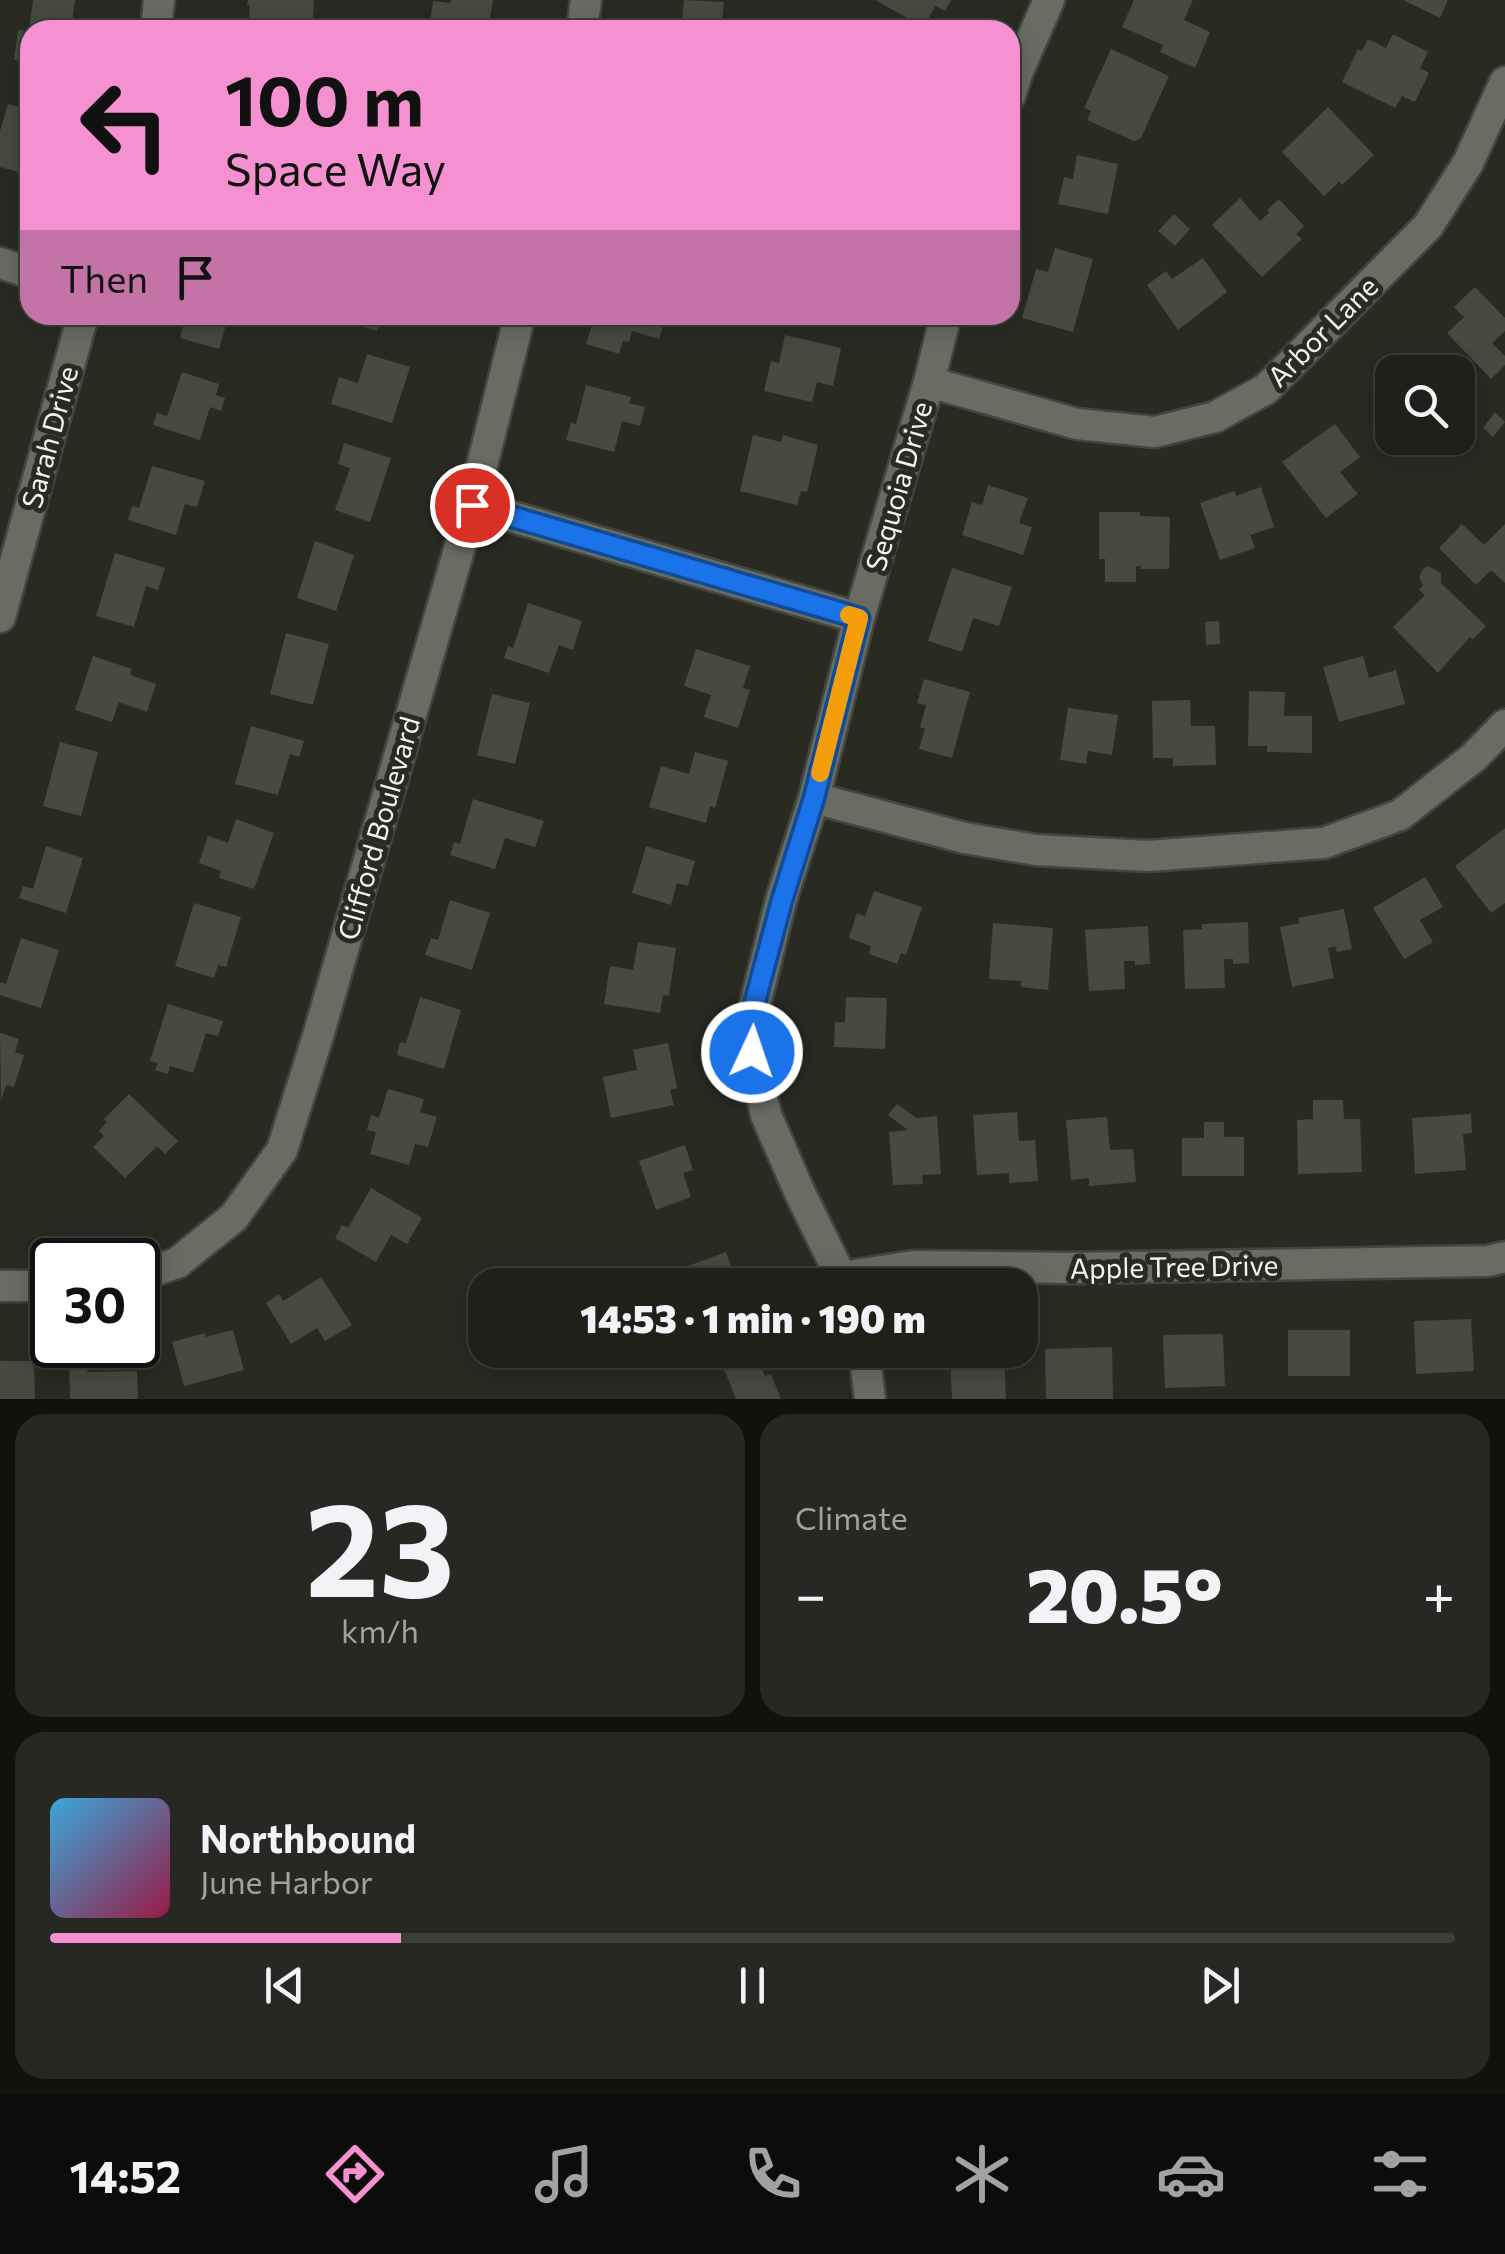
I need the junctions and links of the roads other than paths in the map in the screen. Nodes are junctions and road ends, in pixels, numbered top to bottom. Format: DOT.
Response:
graph roads {
  1 [pos="1050,0"];
  2 [pos="1020,67"];
  3 [pos="1505,82"];
  4 [pos="80,325"];
  5 [pos="517,325"];
  6 [pos="943,325"];
  7 [pos="929,382"];
  8 [pos="472,505"];
  9 [pos="0,617"];
  10 [pos="859,618"];
  11 [pos="1505,725"];
  12 [pos="814,798"];
  13 [pos="1505,1257"];
  14 [pos="160,1268"];
  15 [pos="838,1268"];
  16 [pos="905,1268"];
  17 [pos="0,1286"];
  18 [pos="30,1286"];
  19 [pos="866,1368"];
  20 [pos="870,1399"];
  1 -- 2 [label="street"];
  3 -- 7 [label="street, Arbor Lane"];
  4 -- 9 [label="street, Sarah Drive"];
  5 -- 8 [label="street, Clifford Boulevard"];
  6 -- 7 [label="street, Sequoia Drive"];
  7 -- 10 [label="street, Sequoia Drive"];
  8 -- 10 [label="street"];
  8 -- 14 [label="street, Clifford Boulevard"];
  10 -- 12 [label="street, Sequoia Drive"];
  11 -- 12 [label="street"];
  12 -- 15 [label="street, Sequoia Drive"];
  13 -- 16 [label="street, Apple Tree Drive"];
  17 -- 18 [label="street"];
  19 -- 20 [label="street"];
}
